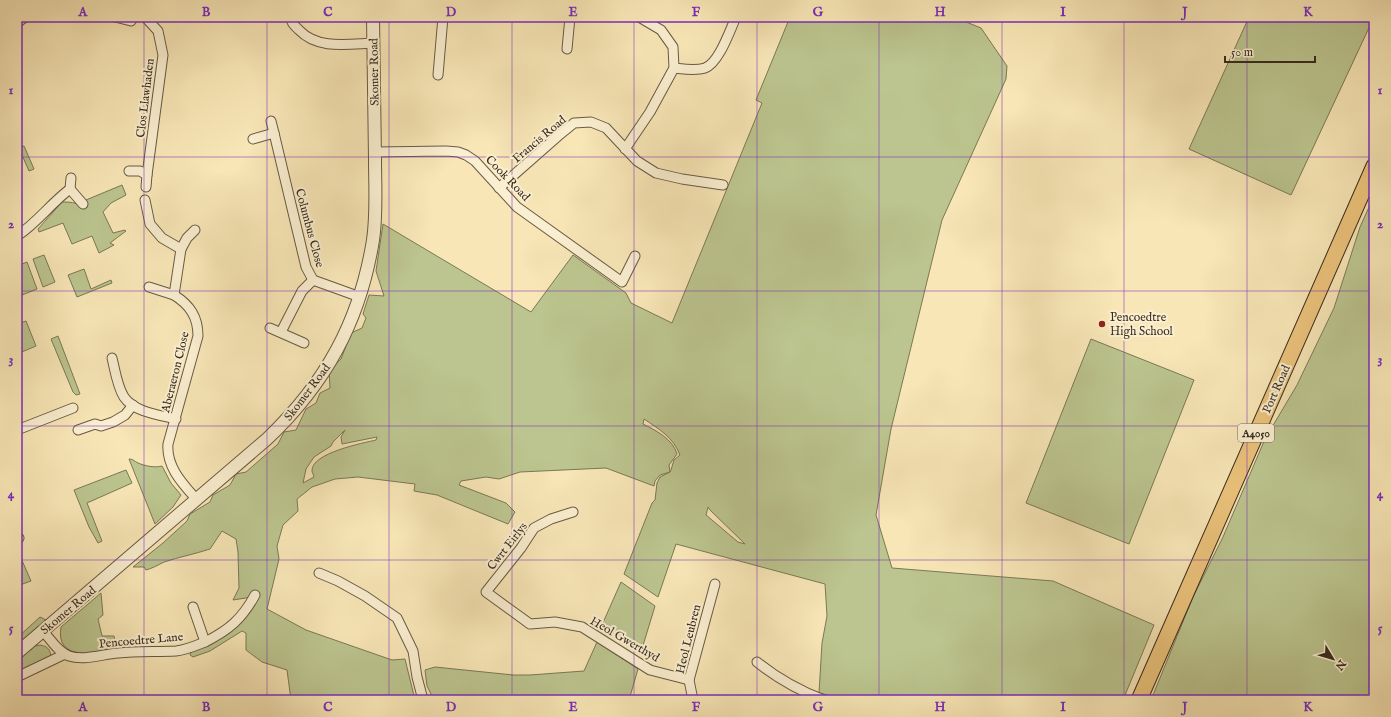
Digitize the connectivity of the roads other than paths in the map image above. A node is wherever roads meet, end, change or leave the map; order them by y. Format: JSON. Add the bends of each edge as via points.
{"nodes":[{"id":1,"x":26,"y":17,"type":"edge"},
{"id":2,"x":115,"y":17,"type":"edge"},
{"id":3,"x":134,"y":17,"type":"edge"},
{"id":4,"x":146,"y":17,"type":"edge"},
{"id":5,"x":291,"y":17,"type":"edge"},
{"id":6,"x":373,"y":17,"type":"edge"},
{"id":7,"x":443,"y":17,"type":"edge"},
{"id":8,"x":570,"y":17,"type":"edge"},
{"id":9,"x":639,"y":17,"type":"edge"},
{"id":10,"x":736,"y":17,"type":"edge"},
{"id":11,"x":17,"y":23,"type":"edge"},
{"id":12,"x":374,"y":43,"type":"junction"},
{"id":13,"x":567,"y":49,"type":"dead end"},
{"id":14,"x":674,"y":68,"type":"junction"},
{"id":15,"x":438,"y":75,"type":"dead end"},
{"id":16,"x":271,"y":121,"type":"dead end"},
{"id":17,"x":274,"y":133,"type":"junction"},
{"id":18,"x":253,"y":139,"type":"dead end"},
{"id":19,"x":625,"y":148,"type":"junction"},
{"id":20,"x":375,"y":152,"type":"junction"},
{"id":21,"x":1374,"y":166,"type":"edge"},
{"id":22,"x":129,"y":171,"type":"dead end"},
{"id":23,"x":146,"y":175,"type":"junction"},
{"id":24,"x":71,"y":178,"type":"dead end"},
{"id":25,"x":723,"y":185,"type":"dead end"},
{"id":26,"x":146,"y":187,"type":"dead end"},
{"id":27,"x":499,"y":188,"type":"junction"},
{"id":28,"x":70,"y":189,"type":"junction"},
{"id":29,"x":144,"y":200,"type":"dead end"},
{"id":30,"x":83,"y":204,"type":"dead end"},
{"id":31,"x":195,"y":230,"type":"dead end"},
{"id":32,"x":17,"y":236,"type":"edge"},
{"id":33,"x":181,"y":248,"type":"junction"},
{"id":34,"x":635,"y":256,"type":"dead end"},
{"id":35,"x":313,"y":280,"type":"junction"},
{"id":36,"x":149,"y":287,"type":"dead end"},
{"id":37,"x":174,"y":295,"type":"junction"},
{"id":38,"x":360,"y":297,"type":"junction"},
{"id":39,"x":270,"y":328,"type":"dead end"},
{"id":40,"x":281,"y":332,"type":"junction"},
{"id":41,"x":304,"y":342,"type":"dead end"},
{"id":42,"x":112,"y":358,"type":"dead end"},
{"id":43,"x":133,"y":405,"type":"junction"},
{"id":44,"x":73,"y":408,"type":"dead end"},
{"id":45,"x":176,"y":419,"type":"junction"},
{"id":46,"x":17,"y":430,"type":"edge"},
{"id":47,"x":78,"y":430,"type":"dead end"},
{"id":48,"x":197,"y":500,"type":"junction"},
{"id":49,"x":573,"y":512,"type":"dead end"},
{"id":50,"x":319,"y":573,"type":"dead end"},
{"id":51,"x":715,"y":584,"type":"dead end"},
{"id":52,"x":486,"y":592,"type":"joint"},
{"id":53,"x":255,"y":595,"type":"dead end"},
{"id":54,"x":193,"y":607,"type":"dead end"},
{"id":55,"x":44,"y":631,"type":"junction"},
{"id":56,"x":205,"y":642,"type":"junction"},
{"id":57,"x":17,"y":653,"type":"edge"},
{"id":58,"x":65,"y":654,"type":"junction"},
{"id":59,"x":757,"y":662,"type":"dead end"},
{"id":60,"x":17,"y":677,"type":"edge"},
{"id":61,"x":689,"y":680,"type":"junction"},
{"id":62,"x":423,"y":700,"type":"edge"},
{"id":63,"x":693,"y":700,"type":"edge"},
{"id":64,"x":824,"y":700,"type":"edge"},
{"id":65,"x":1139,"y":700,"type":"edge"}],
"edges":[{"from":1,"to":11,"type":"street"},
{"from":2,"to":3,"type":"street","via":[[130,21]]},
{"from":4,"to":23,"type":"street","name":"Clos Llawhaden","via":[[158,31],[163,55]]},
{"from":5,"to":12,"type":"street","via":[[291,22],[302,34],[315,42]]},
{"from":6,"to":12,"type":"street","name":"Skomer Road"},
{"from":7,"to":15,"type":"street"},
{"from":8,"to":13,"type":"street"},
{"from":9,"to":14,"type":"street","via":[[661,30],[673,47]]},
{"from":10,"to":14,"type":"street","via":[[717,58],[706,68]]},
{"from":12,"to":20,"type":"street","name":"Skomer Road"},
{"from":14,"to":19,"type":"street","via":[[650,112]]},
{"from":16,"to":17,"type":"street","name":"Columbus Close"},
{"from":17,"to":18,"type":"street"},
{"from":17,"to":35,"type":"street","name":"Columbus Close","via":[[306,267]]},
{"from":19,"to":25,"type":"street","name":"Francis Road","via":[[637,161],[656,172]]},
{"from":19,"to":27,"type":"street","name":"Francis Road","via":[[606,128],[591,122],[574,123]]},
{"from":20,"to":27,"type":"street","name":"Cook Road","via":[[458,152],[475,161]]},
{"from":20,"to":38,"type":"street","name":"Skomer Road","via":[[373,239]]},
{"from":21,"to":65,"type":"main road","name":"Port Road","number":"A4050"},
{"from":22,"to":23,"type":"street"},
{"from":23,"to":26,"type":"street","name":"Clos Llawhaden"},
{"from":24,"to":28,"type":"street"},
{"from":27,"to":34,"type":"street","name":"Cook Road","via":[[517,207],[622,282]]},
{"from":28,"to":30,"type":"street"},
{"from":28,"to":32,"type":"street"},
{"from":29,"to":33,"type":"street","via":[[150,224],[162,238]]},
{"from":31,"to":33,"type":"street"},
{"from":33,"to":37,"type":"street"},
{"from":35,"to":38,"type":"street","name":"Columbus Close"},
{"from":35,"to":40,"type":"street","via":[[302,291]]},
{"from":36,"to":37,"type":"street"},
{"from":37,"to":45,"type":"street","name":"Aberaeron Close","via":[[189,307],[198,328],[196,346]]},
{"from":38,"to":48,"type":"street","name":"Skomer Road","via":[[338,348],[321,378],[303,402],[267,439]]},
{"from":39,"to":40,"type":"street"},
{"from":40,"to":41,"type":"street"},
{"from":42,"to":43,"type":"street","via":[[122,391]]},
{"from":43,"to":45,"type":"street"},
{"from":43,"to":47,"type":"street","via":[[124,415],[112,422]]},
{"from":44,"to":46,"type":"street"},
{"from":45,"to":48,"type":"street","name":"Aberaeron Close","via":[[168,444],[168,457],[176,474]]},
{"from":48,"to":55,"type":"street","name":"Skomer Road"},
{"from":49,"to":52,"type":"street","name":"Cwrt Eirlys","via":[[534,528]]},
{"from":50,"to":62,"type":"street","via":[[365,596],[397,618],[413,652]]},
{"from":51,"to":61,"type":"street","name":"Heol Leubren"},
{"from":52,"to":61,"type":"street","name":"Heol Gwerthyd","via":[[530,624],[554,622],[582,627],[650,670]]},
{"from":53,"to":56,"type":"street","name":"Pencoedtre Lane","via":[[233,625]]},
{"from":54,"to":56,"type":"street"},
{"from":55,"to":57,"type":"street","name":"Skomer Road"},
{"from":55,"to":58,"type":"street","via":[[54,645]]},
{"from":56,"to":58,"type":"street","name":"Pencoedtre Lane","via":[[176,651],[124,652],[81,658]]},
{"from":58,"to":60,"type":"street"},
{"from":59,"to":64,"type":"street","via":[[788,683]]},
{"from":61,"to":63,"type":"street","name":"Heol Leubren"}]}
